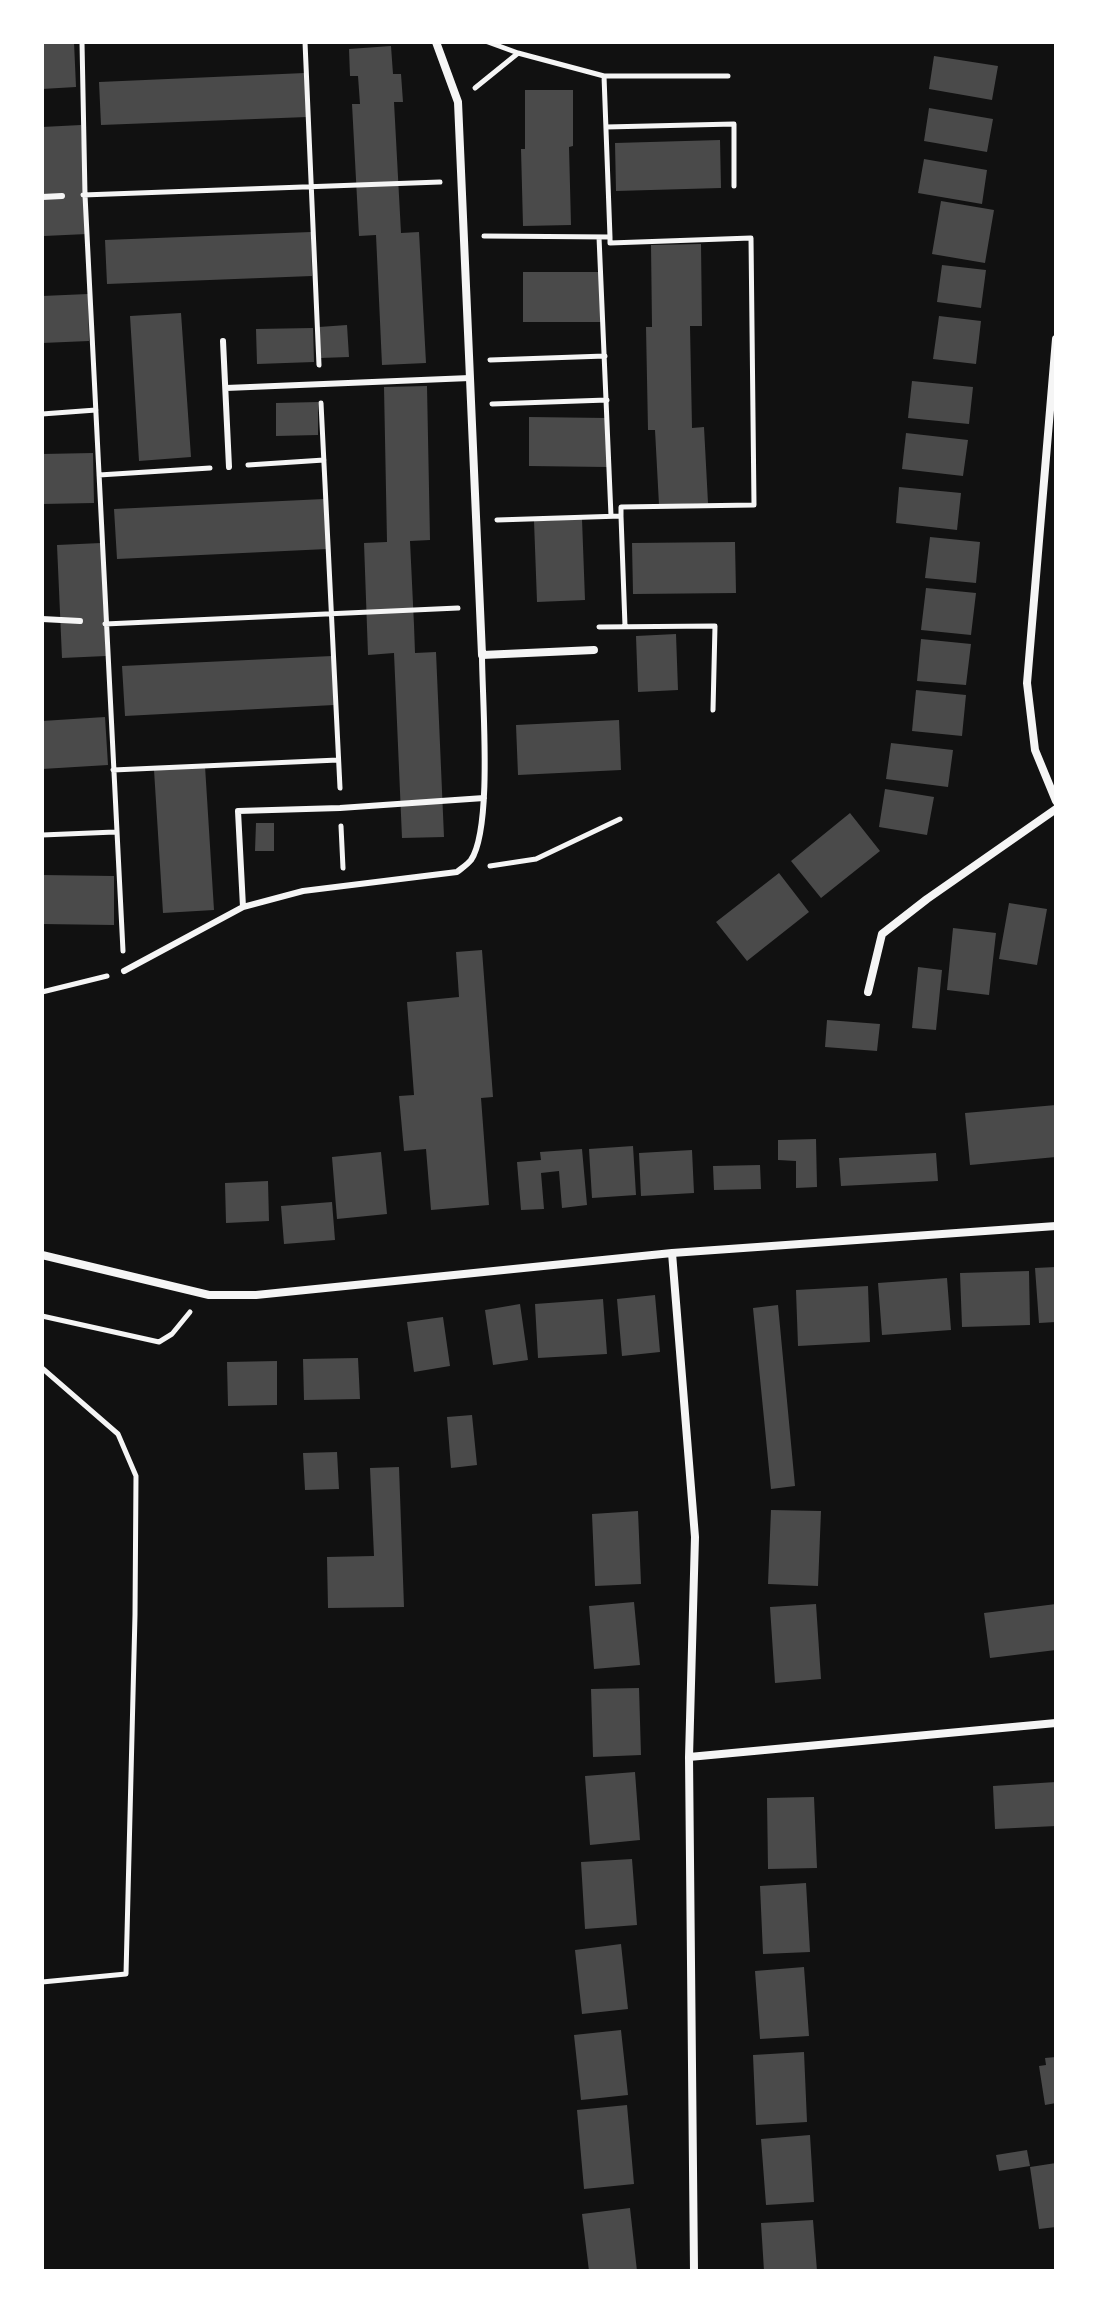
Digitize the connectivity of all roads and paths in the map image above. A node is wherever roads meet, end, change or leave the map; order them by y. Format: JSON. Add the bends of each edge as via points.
{"nodes":[{"id":1,"x":82,"y":42,"type":"edge"},
{"id":2,"x":305,"y":42,"type":"edge"},
{"id":3,"x":436,"y":42,"type":"edge"},
{"id":4,"x":488,"y":42,"type":"edge"},
{"id":5,"x":518,"y":53,"type":"junction"},
{"id":6,"x":604,"y":76,"type":"junction"},
{"id":7,"x":728,"y":76,"type":"dead end"},
{"id":8,"x":458,"y":102,"type":"junction"},
{"id":9,"x":606,"y":127,"type":"junction"},
{"id":10,"x":461,"y":182,"type":"junction"},
{"id":11,"x":310,"y":186,"type":"junction"},
{"id":12,"x":734,"y":186,"type":"dead end"},
{"id":13,"x":85,"y":195,"type":"junction"},
{"id":14,"x":62,"y":196,"type":"dead end"},
{"id":15,"x":42,"y":197,"type":"edge"},
{"id":16,"x":464,"y":236,"type":"junction"},
{"id":17,"x":599,"y":237,"type":"junction"},
{"id":18,"x":610,"y":237,"type":"junction"},
{"id":19,"x":1056,"y":339,"type":"edge"},
{"id":20,"x":223,"y":341,"type":"dead end"},
{"id":21,"x":605,"y":356,"type":"junction"},
{"id":22,"x":469,"y":361,"type":"junction"},
{"id":23,"x":470,"y":378,"type":"junction"},
{"id":24,"x":320,"y":384,"type":"junction"},
{"id":25,"x":226,"y":388,"type":"junction"},
{"id":26,"x":607,"y":400,"type":"junction"},
{"id":27,"x":471,"y":404,"type":"junction"},
{"id":28,"x":96,"y":410,"type":"junction"},
{"id":29,"x":42,"y":414,"type":"edge"},
{"id":30,"x":229,"y":467,"type":"dead end"},
{"id":31,"x":611,"y":516,"type":"junction"},
{"id":32,"x":621,"y":516,"type":"junction"},
{"id":33,"x":476,"y":520,"type":"junction"},
{"id":34,"x":479,"y":607,"type":"junction"},
{"id":35,"x":332,"y":614,"type":"junction"},
{"id":36,"x":42,"y":619,"type":"edge"},
{"id":37,"x":80,"y":621,"type":"dead end"},
{"id":38,"x":106,"y":624,"type":"junction"},
{"id":39,"x":625,"y":626,"type":"junction"},
{"id":40,"x":594,"y":650,"type":"joint"},
{"id":41,"x":482,"y":655,"type":"junction"},
{"id":42,"x":713,"y":710,"type":"dead end"},
{"id":43,"x":338,"y":760,"type":"junction"},
{"id":44,"x":113,"y":770,"type":"junction"},
{"id":45,"x":484,"y":798,"type":"junction"},
{"id":46,"x":1056,"y":801,"type":"edge"},
{"id":47,"x":340,"y":808,"type":"junction"},
{"id":48,"x":1056,"y":809,"type":"edge"},
{"id":49,"x":620,"y":819,"type":"dead end"},
{"id":50,"x":115,"y":832,"type":"junction"},
{"id":51,"x":42,"y":835,"type":"edge"},
{"id":52,"x":457,"y":872,"type":"junction"},
{"id":53,"x":344,"y":884,"type":"junction"},
{"id":54,"x":243,"y":907,"type":"junction"},
{"id":55,"x":124,"y":971,"type":"junction"},
{"id":56,"x":42,"y":992,"type":"edge"},
{"id":57,"x":868,"y":992,"type":"dead end"},
{"id":58,"x":1056,"y":1226,"type":"edge"},
{"id":59,"x":672,"y":1253,"type":"junction"},
{"id":60,"x":42,"y":1255,"type":"edge"},
{"id":61,"x":200,"y":1294,"type":"junction"},
{"id":62,"x":42,"y":1316,"type":"edge"},
{"id":63,"x":42,"y":1368,"type":"edge"},
{"id":64,"x":1056,"y":1723,"type":"edge"},
{"id":65,"x":689,"y":1757,"type":"junction"},
{"id":66,"x":42,"y":1982,"type":"edge"},
{"id":67,"x":694,"y":2271,"type":"edge"}],
"edges":[{"from":1,"to":13,"type":"path"},
{"from":2,"to":11,"type":"path"},
{"from":3,"to":8,"type":"street"},
{"from":4,"to":5,"type":"path"},
{"from":5,"to":6,"type":"path"},
{"from":5,"to":8,"type":"path"},
{"from":6,"to":7,"type":"path"},
{"from":6,"to":9,"type":"path"},
{"from":8,"to":10,"type":"street"},
{"from":9,"to":12,"type":"path","via":[[734,124]]},
{"from":9,"to":18,"type":"path"},
{"from":10,"to":11,"type":"path"},
{"from":10,"to":16,"type":"street"},
{"from":11,"to":13,"type":"path"},
{"from":11,"to":24,"type":"path"},
{"from":13,"to":28,"type":"path"},
{"from":14,"to":15,"type":"lane"},
{"from":16,"to":17,"type":"path"},
{"from":16,"to":22,"type":"street"},
{"from":17,"to":18,"type":"path"},
{"from":17,"to":21,"type":"path"},
{"from":18,"to":32,"type":"path","via":[[610,243],[751,238],[754,505],[621,507]]},
{"from":19,"to":46,"type":"street","via":[[1027,683],[1035,750]]},
{"from":20,"to":25,"type":"lane"},
{"from":21,"to":22,"type":"path"},
{"from":21,"to":26,"type":"path"},
{"from":22,"to":23,"type":"street"},
{"from":23,"to":24,"type":"lane"},
{"from":23,"to":27,"type":"street"},
{"from":24,"to":25,"type":"lane"},
{"from":24,"to":35,"type":"path"},
{"from":25,"to":30,"type":"lane"},
{"from":26,"to":27,"type":"path"},
{"from":26,"to":31,"type":"path"},
{"from":27,"to":33,"type":"street"},
{"from":28,"to":29,"type":"path"},
{"from":28,"to":38,"type":"path"},
{"from":31,"to":32,"type":"path"},
{"from":31,"to":33,"type":"path"},
{"from":32,"to":39,"type":"path"},
{"from":33,"to":34,"type":"street"},
{"from":34,"to":35,"type":"path"},
{"from":34,"to":41,"type":"street"},
{"from":35,"to":38,"type":"path"},
{"from":35,"to":43,"type":"path"},
{"from":36,"to":37,"type":"lane"},
{"from":38,"to":44,"type":"path"},
{"from":39,"to":40,"type":"path","via":[[598,627],[599,650]]},
{"from":39,"to":42,"type":"path","via":[[715,626]]},
{"from":40,"to":41,"type":"street"},
{"from":41,"to":45,"type":"lane"},
{"from":43,"to":44,"type":"path"},
{"from":43,"to":47,"type":"path"},
{"from":44,"to":50,"type":"path"},
{"from":45,"to":47,"type":"lane"},
{"from":45,"to":52,"type":"lane","via":[[478,843],[471,861]]},
{"from":47,"to":53,"type":"path"},
{"from":47,"to":54,"type":"lane","via":[[238,811]]},
{"from":48,"to":57,"type":"street","via":[[882,934]]},
{"from":49,"to":52,"type":"path","via":[[536,859]]},
{"from":50,"to":51,"type":"path"},
{"from":50,"to":55,"type":"path"},
{"from":52,"to":53,"type":"lane"},
{"from":53,"to":54,"type":"lane"},
{"from":54,"to":55,"type":"lane"},
{"from":55,"to":56,"type":"path"},
{"from":58,"to":59,"type":"street"},
{"from":59,"to":61,"type":"street","via":[[256,1295]]},
{"from":59,"to":65,"type":"street","via":[[695,1537]]},
{"from":60,"to":61,"type":"street"},
{"from":61,"to":62,"type":"path","via":[[184,1322],[159,1342]]},
{"from":63,"to":66,"type":"path","via":[[118,1434],[136,1476],[136,1553],[126,1974]]},
{"from":64,"to":65,"type":"street"},
{"from":65,"to":67,"type":"street"}]}
